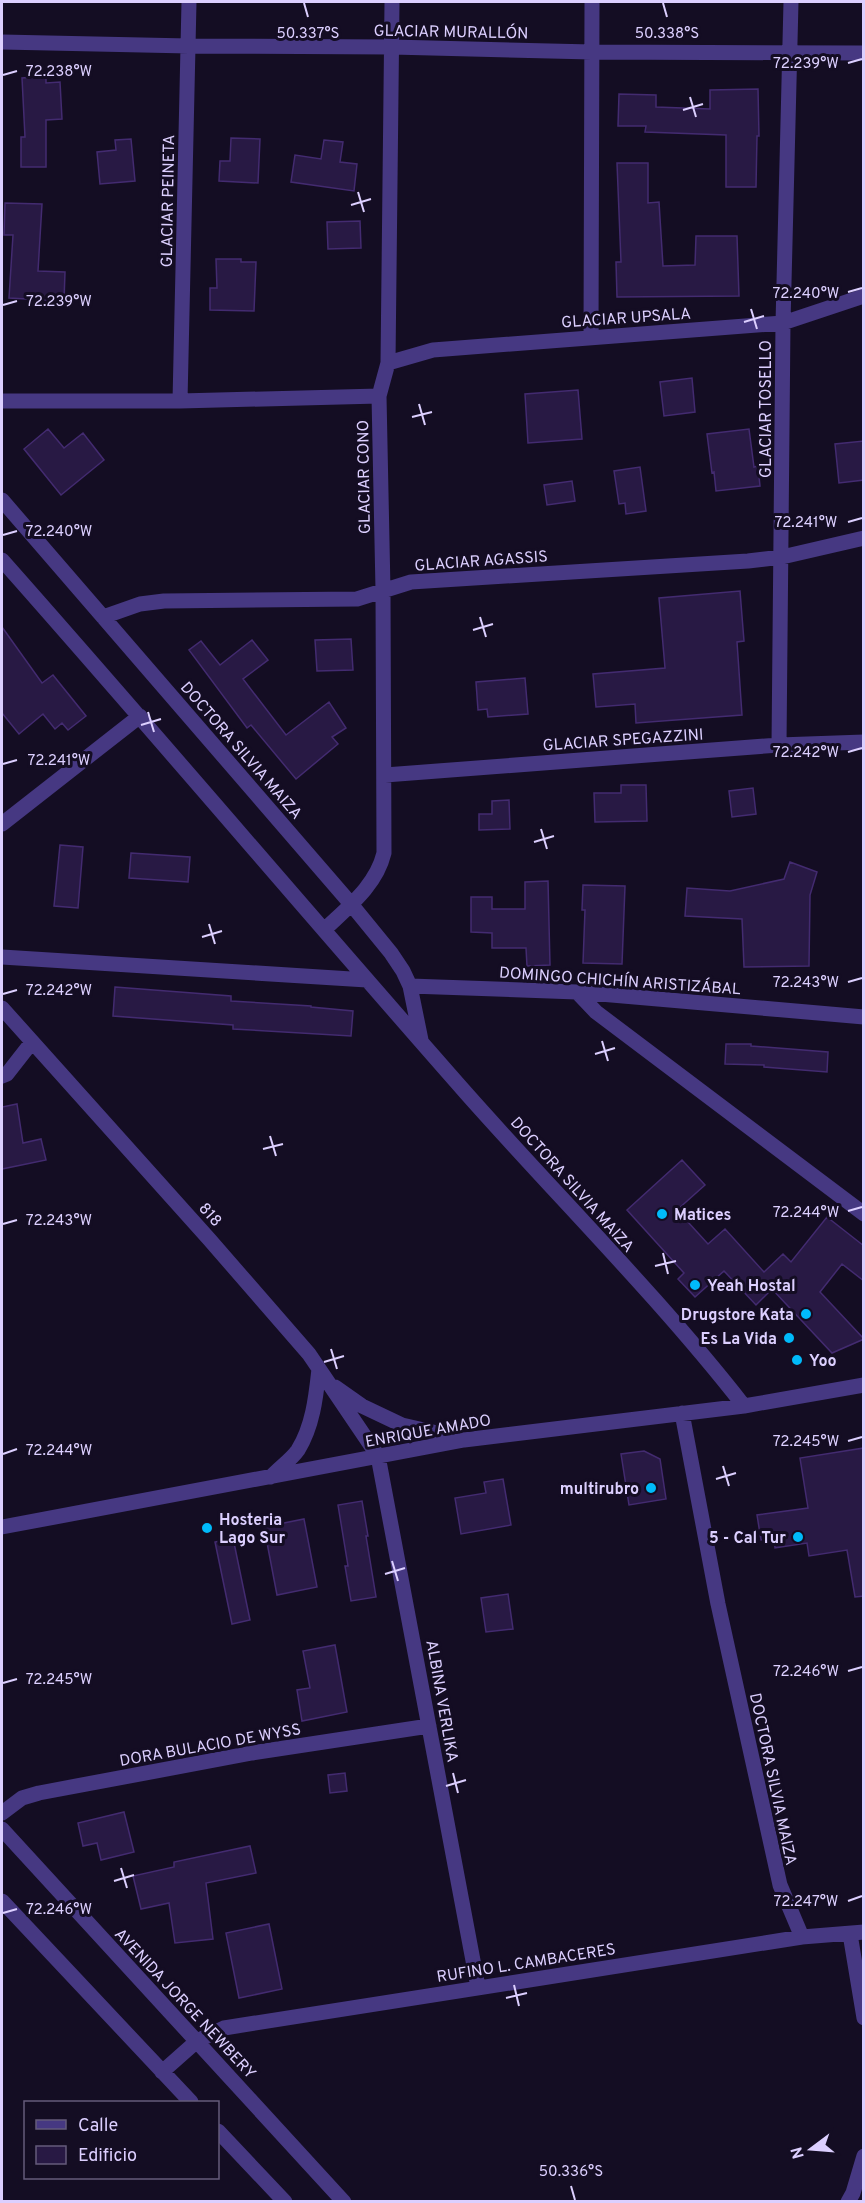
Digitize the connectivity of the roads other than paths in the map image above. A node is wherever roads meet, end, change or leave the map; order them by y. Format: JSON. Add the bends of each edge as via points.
{"nodes":[{"id":1,"x":189,"y":2,"type":"edge"},
{"id":2,"x":392,"y":2,"type":"edge"},
{"id":3,"x":592,"y":2,"type":"edge"},
{"id":4,"x":791,"y":2,"type":"edge"},
{"id":5,"x":2,"y":42,"type":"edge"},
{"id":6,"x":189,"y":46,"type":"junction"},
{"id":7,"x":392,"y":47,"type":"junction"},
{"id":8,"x":592,"y":52,"type":"junction"},
{"id":9,"x":790,"y":53,"type":"junction"},
{"id":10,"x":864,"y":53,"type":"edge"},
{"id":11,"x":864,"y":296,"type":"edge"},
{"id":12,"x":783,"y":323,"type":"junction"},
{"id":13,"x":591,"y":338,"type":"junction"},
{"id":14,"x":388,"y":363,"type":"junction"},
{"id":15,"x":379,"y":396,"type":"junction"},
{"id":16,"x":2,"y":401,"type":"edge"},
{"id":17,"x":180,"y":401,"type":"junction"},
{"id":18,"x":2,"y":500,"type":"edge"},
{"id":19,"x":864,"y":538,"type":"edge"},
{"id":20,"x":782,"y":556,"type":"junction"},
{"id":21,"x":2,"y":560,"type":"edge"},
{"id":22,"x":383,"y":590,"type":"junction"},
{"id":23,"x":103,"y":617,"type":"junction"},
{"id":24,"x":140,"y":716,"type":"junction"},
{"id":25,"x":864,"y":742,"type":"edge"},
{"id":26,"x":779,"y":745,"type":"junction"},
{"id":27,"x":385,"y":775,"type":"junction"},
{"id":28,"x":2,"y":824,"type":"edge"},
{"id":29,"x":351,"y":904,"type":"junction"},
{"id":30,"x":324,"y":930,"type":"junction"},
{"id":31,"x":2,"y":957,"type":"edge"},
{"id":32,"x":367,"y":980,"type":"junction"},
{"id":33,"x":410,"y":986,"type":"junction"},
{"id":34,"x":577,"y":992,"type":"junction"},
{"id":35,"x":2,"y":1008,"type":"edge"},
{"id":36,"x":864,"y":1017,"type":"edge"},
{"id":37,"x":32,"y":1042,"type":"junction"},
{"id":38,"x":422,"y":1043,"type":"junction"},
{"id":39,"x":2,"y":1076,"type":"edge"},
{"id":40,"x":864,"y":1214,"type":"edge"},
{"id":41,"x":323,"y":1375,"type":"junction"},
{"id":42,"x":864,"y":1385,"type":"edge"},
{"id":43,"x":744,"y":1406,"type":"junction"},
{"id":44,"x":682,"y":1413,"type":"junction"},
{"id":45,"x":464,"y":1440,"type":"junction"},
{"id":46,"x":378,"y":1456,"type":"junction"},
{"id":47,"x":271,"y":1477,"type":"junction"},
{"id":48,"x":2,"y":1527,"type":"edge"},
{"id":49,"x":429,"y":1726,"type":"junction"},
{"id":50,"x":2,"y":1813,"type":"edge"},
{"id":51,"x":2,"y":1829,"type":"edge"},
{"id":52,"x":2,"y":1901,"type":"edge"},
{"id":53,"x":857,"y":1933,"type":"edge"},
{"id":54,"x":802,"y":1937,"type":"junction"},
{"id":55,"x":478,"y":1987,"type":"junction"},
{"id":56,"x":864,"y":2018,"type":"edge"},
{"id":57,"x":197,"y":2041,"type":"junction"},
{"id":58,"x":162,"y":2072,"type":"junction"},
{"id":59,"x":189,"y":2101,"type":"edge"},
{"id":60,"x":219,"y":2131,"type":"edge"},
{"id":61,"x":864,"y":2156,"type":"edge"},
{"id":62,"x":285,"y":2202,"type":"edge"},
{"id":63,"x":344,"y":2202,"type":"edge"},
{"id":64,"x":848,"y":2202,"type":"edge"}],
"edges":[{"from":1,"to":6,"type":"street","name":"GLACIAR PEINETA"},
{"from":2,"to":7,"type":"street","name":"GLACIAR CONO"},
{"from":3,"to":8,"type":"street"},
{"from":4,"to":9,"type":"street","name":"GLACIAR TOSELLO"},
{"from":5,"to":6,"type":"street","name":"GLACIAR MURALLÓN"},
{"from":6,"to":7,"type":"street","name":"GLACIAR MURALLÓN"},
{"from":6,"to":17,"type":"street","name":"GLACIAR PEINETA"},
{"from":7,"to":8,"type":"street","name":"GLACIAR MURALLÓN"},
{"from":7,"to":14,"type":"street","name":"GLACIAR CONO"},
{"from":8,"to":9,"type":"street","name":"GLACIAR MURALLÓN"},
{"from":8,"to":13,"type":"street"},
{"from":9,"to":10,"type":"street","name":"GLACIAR MURALLÓN"},
{"from":9,"to":12,"type":"street","name":"GLACIAR TOSELLO"},
{"from":11,"to":12,"type":"street","name":"GLACIAR UPSALA"},
{"from":12,"to":13,"type":"street","name":"GLACIAR UPSALA"},
{"from":12,"to":20,"type":"street","name":"GLACIAR TOSELLO"},
{"from":13,"to":14,"type":"street","name":"GLACIAR UPSALA","via":[[433,350]]},
{"from":14,"to":15,"type":"street","name":"GLACIAR CONO"},
{"from":15,"to":17,"type":"street"},
{"from":15,"to":22,"type":"street","name":"GLACIAR CONO"},
{"from":16,"to":17,"type":"street"},
{"from":18,"to":23,"type":"street","name":"DOCTORA SILVIA MAIZA"},
{"from":19,"to":20,"type":"street","name":"GLACIAR AGASSIS"},
{"from":20,"to":22,"type":"street","name":"GLACIAR AGASSIS","via":[[411,582]]},
{"from":20,"to":26,"type":"street","name":"GLACIAR TOSELLO"},
{"from":21,"to":24,"type":"street","name":"DOCTORA SILVIA MAIZA"},
{"from":22,"to":23,"type":"street","name":"GLACIAR AGASSIS","via":[[357,599],[164,601],[140,604]]},
{"from":22,"to":27,"type":"street","name":"GLACIAR CONO"},
{"from":23,"to":29,"type":"street","name":"DOCTORA SILVIA MAIZA"},
{"from":24,"to":28,"type":"street"},
{"from":24,"to":30,"type":"street","name":"DOCTORA SILVIA MAIZA"},
{"from":25,"to":26,"type":"street","name":"GLACIAR SPEGAZZINI"},
{"from":26,"to":27,"type":"street","name":"GLACIAR SPEGAZZINI"},
{"from":27,"to":29,"type":"street","name":"GLACIAR CONO","via":[[381,866]]},
{"from":29,"to":30,"type":"street","name":"GLACIAR CONO"},
{"from":29,"to":33,"type":"street","name":"DOCTORA SILVIA MAIZA","via":[[391,953]]},
{"from":30,"to":32,"type":"street","name":"DOCTORA SILVIA MAIZA"},
{"from":31,"to":32,"type":"street"},
{"from":32,"to":38,"type":"street","name":"DOCTORA SILVIA MAIZA"},
{"from":33,"to":34,"type":"street","name":"DOMINGO CHICHÍN ARISTIZÁBAL"},
{"from":33,"to":38,"type":"street","name":"DOCTORA SILVIA MAIZA"},
{"from":34,"to":36,"type":"street","name":"DOMINGO CHICHÍN ARISTIZÁBAL"},
{"from":34,"to":40,"type":"street","via":[[596,1012]]},
{"from":35,"to":37,"type":"street","name":"818"},
{"from":37,"to":39,"type":"street"},
{"from":37,"to":41,"type":"street","name":"818","via":[[209,1239]]},
{"from":38,"to":43,"type":"street","name":"DOCTORA SILVIA MAIZA","via":[[706,1358]]},
{"from":41,"to":45,"type":"street","via":[[362,1406],[402,1425]]},
{"from":41,"to":46,"type":"street","name":"818"},
{"from":41,"to":47,"type":"street","via":[[297,1451]]},
{"from":42,"to":43,"type":"street","name":"ENRIQUE AMADO"},
{"from":43,"to":44,"type":"street","name":"ENRIQUE AMADO"},
{"from":44,"to":45,"type":"street","name":"ENRIQUE AMADO"},
{"from":44,"to":54,"type":"street","name":"DOCTORA SILVIA MAIZA","via":[[718,1604],[780,1885]]},
{"from":45,"to":46,"type":"street","name":"ENRIQUE AMADO"},
{"from":46,"to":47,"type":"street","name":"ENRIQUE AMADO"},
{"from":46,"to":49,"type":"street","name":"ALBINA VERLIKA"},
{"from":47,"to":48,"type":"street","name":"ENRIQUE AMADO"},
{"from":49,"to":50,"type":"street","name":"DORA BULACIO DE WYSS","via":[[252,1753],[39,1793],[22,1798]]},
{"from":49,"to":55,"type":"street","name":"ALBINA VERLIKA"},
{"from":51,"to":57,"type":"street","name":"AVENIDA JORGE NEWBERY"},
{"from":52,"to":58,"type":"street"},
{"from":53,"to":54,"type":"street","name":"RUFINO L. CAMBACERES"},
{"from":53,"to":56,"type":"street"},
{"from":54,"to":55,"type":"street","name":"RUFINO L. CAMBACERES"},
{"from":55,"to":57,"type":"street","name":"RUFINO L. CAMBACERES","via":[[224,2028]]},
{"from":57,"to":58,"type":"street","name":"RUFINO L. CAMBACERES"},
{"from":57,"to":63,"type":"street","name":"AVENIDA JORGE NEWBERY"},
{"from":58,"to":59,"type":"street"},
{"from":60,"to":62,"type":"street"},
{"from":61,"to":64,"type":"street"}]}
